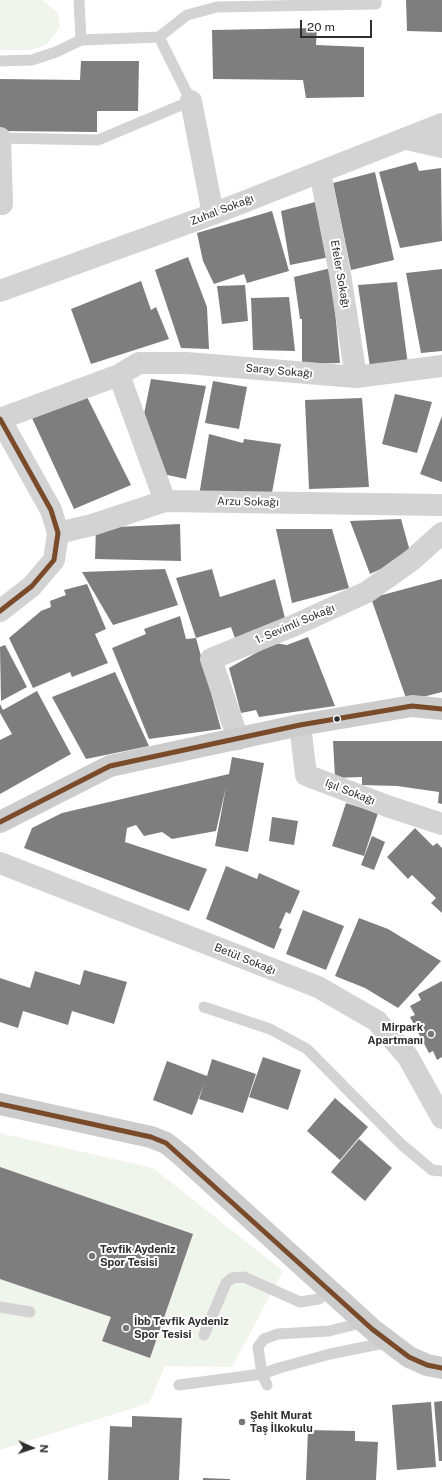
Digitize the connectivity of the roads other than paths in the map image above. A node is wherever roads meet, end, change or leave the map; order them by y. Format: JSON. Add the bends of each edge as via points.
{"nodes":[{"id":1,"x":79,"y":0,"type":"edge"},
{"id":2,"x":376,"y":0,"type":"edge"},
{"id":3,"x":159,"y":37,"type":"junction"},
{"id":4,"x":81,"y":40,"type":"junction"},
{"id":5,"x":0,"y":61,"type":"edge"},
{"id":6,"x":191,"y":101,"type":"junction"},
{"id":7,"x":442,"y":124,"type":"edge"},
{"id":8,"x":0,"y":138,"type":"edge"},
{"id":9,"x":407,"y":139,"type":"junction"},
{"id":10,"x":442,"y":147,"type":"edge"},
{"id":11,"x":320,"y":172,"type":"junction"},
{"id":12,"x":0,"y":204,"type":"edge"},
{"id":13,"x":213,"y":214,"type":"junction"},
{"id":14,"x":0,"y":291,"type":"edge"},
{"id":15,"x":442,"y":366,"type":"edge"},
{"id":16,"x":120,"y":375,"type":"junction"},
{"id":17,"x":356,"y":377,"type":"junction"},
{"id":18,"x":0,"y":419,"type":"edge"},
{"id":19,"x":165,"y":501,"type":"junction"},
{"id":20,"x":442,"y":505,"type":"edge"},
{"id":21,"x":58,"y":533,"type":"junction"},
{"id":22,"x":442,"y":533,"type":"edge"},
{"id":23,"x":0,"y":611,"type":"edge"},
{"id":24,"x":442,"y":709,"type":"edge"},
{"id":25,"x":300,"y":725,"type":"junction"},
{"id":26,"x":238,"y":738,"type":"junction"},
{"id":27,"x":0,"y":822,"type":"edge"},
{"id":28,"x":442,"y":824,"type":"edge"},
{"id":29,"x":0,"y":863,"type":"edge"},
{"id":30,"x":204,"y":1007,"type":"dead end"},
{"id":31,"x":0,"y":1104,"type":"edge"},
{"id":32,"x":442,"y":1118,"type":"edge"},
{"id":33,"x":442,"y":1172,"type":"edge"},
{"id":34,"x":329,"y":1291,"type":"junction"},
{"id":35,"x":0,"y":1307,"type":"edge"},
{"id":36,"x":30,"y":1312,"type":"dead end"},
{"id":37,"x":365,"y":1322,"type":"junction"},
{"id":38,"x":204,"y":1335,"type":"dead end"},
{"id":39,"x":389,"y":1342,"type":"junction"},
{"id":40,"x":442,"y":1368,"type":"edge"},
{"id":41,"x":262,"y":1374,"type":"junction"},
{"id":42,"x":179,"y":1385,"type":"dead end"},
{"id":43,"x":267,"y":1385,"type":"dead end"}],
"edges":[{"from":1,"to":4,"type":"lane"},
{"from":2,"to":3,"type":"lane","via":[[376,4],[217,7],[187,15]]},
{"from":3,"to":4,"type":"lane"},
{"from":3,"to":6,"type":"lane"},
{"from":4,"to":5,"type":"lane","via":[[32,60]]},
{"from":6,"to":8,"type":"lane","via":[[98,140]]},
{"from":6,"to":13,"type":"street"},
{"from":7,"to":9,"type":"street","name":"Zuhal Sokağı"},
{"from":8,"to":12,"type":"street"},
{"from":9,"to":10,"type":"street"},
{"from":9,"to":11,"type":"street","name":"Zuhal Sokağı"},
{"from":11,"to":13,"type":"street","name":"Zuhal Sokağı"},
{"from":11,"to":17,"type":"street","name":"Efeler Sokağı","via":[[340,274]]},
{"from":13,"to":14,"type":"street","name":"Zuhal Sokağı"},
{"from":15,"to":17,"type":"street","name":"Saray Sokağı"},
{"from":16,"to":17,"type":"street","name":"Saray Sokağı","via":[[139,363],[186,363]]},
{"from":16,"to":18,"type":"street","name":"Saray Sokağı"},
{"from":16,"to":19,"type":"street"},
{"from":18,"to":21,"type":"street","via":[[51,510]]},
{"from":19,"to":20,"type":"street","name":"Arzu Sokağı"},
{"from":19,"to":21,"type":"street","name":"Arzu Sokağı","via":[[92,525]]},
{"from":21,"to":23,"type":"street","via":[[54,560],[32,586]]},
{"from":22,"to":26,"type":"street","name":"1. Sevimli Sokağı","via":[[412,560],[367,592],[211,659]]},
{"from":24,"to":25,"type":"main road","via":[[412,706]]},
{"from":25,"to":26,"type":"main road"},
{"from":25,"to":28,"type":"street","name":"Işıl Sokağı","via":[[306,775]]},
{"from":26,"to":27,"type":"main road","via":[[110,766]]},
{"from":29,"to":32,"type":"street","name":"Betül Sokağı","via":[[318,987],[377,1022],[408,1057]]},
{"from":30,"to":33,"type":"lane","via":[[270,1028],[307,1049],[401,1144],[432,1170]]},
{"from":31,"to":34,"type":"main road","via":[[151,1137],[166,1143]]},
{"from":34,"to":37,"type":"main road"},
{"from":34,"to":38,"type":"lane","via":[[319,1299],[300,1302],[244,1277],[232,1278],[226,1283]]},
{"from":35,"to":36,"type":"lane"},
{"from":37,"to":39,"type":"main road"},
{"from":37,"to":41,"type":"lane","via":[[330,1331],[278,1334],[264,1339],[258,1347]]},
{"from":39,"to":40,"type":"main road","via":[[409,1357]]},
{"from":39,"to":41,"type":"lane","via":[[330,1354]]},
{"from":41,"to":42,"type":"lane"},
{"from":41,"to":43,"type":"lane"}]}
